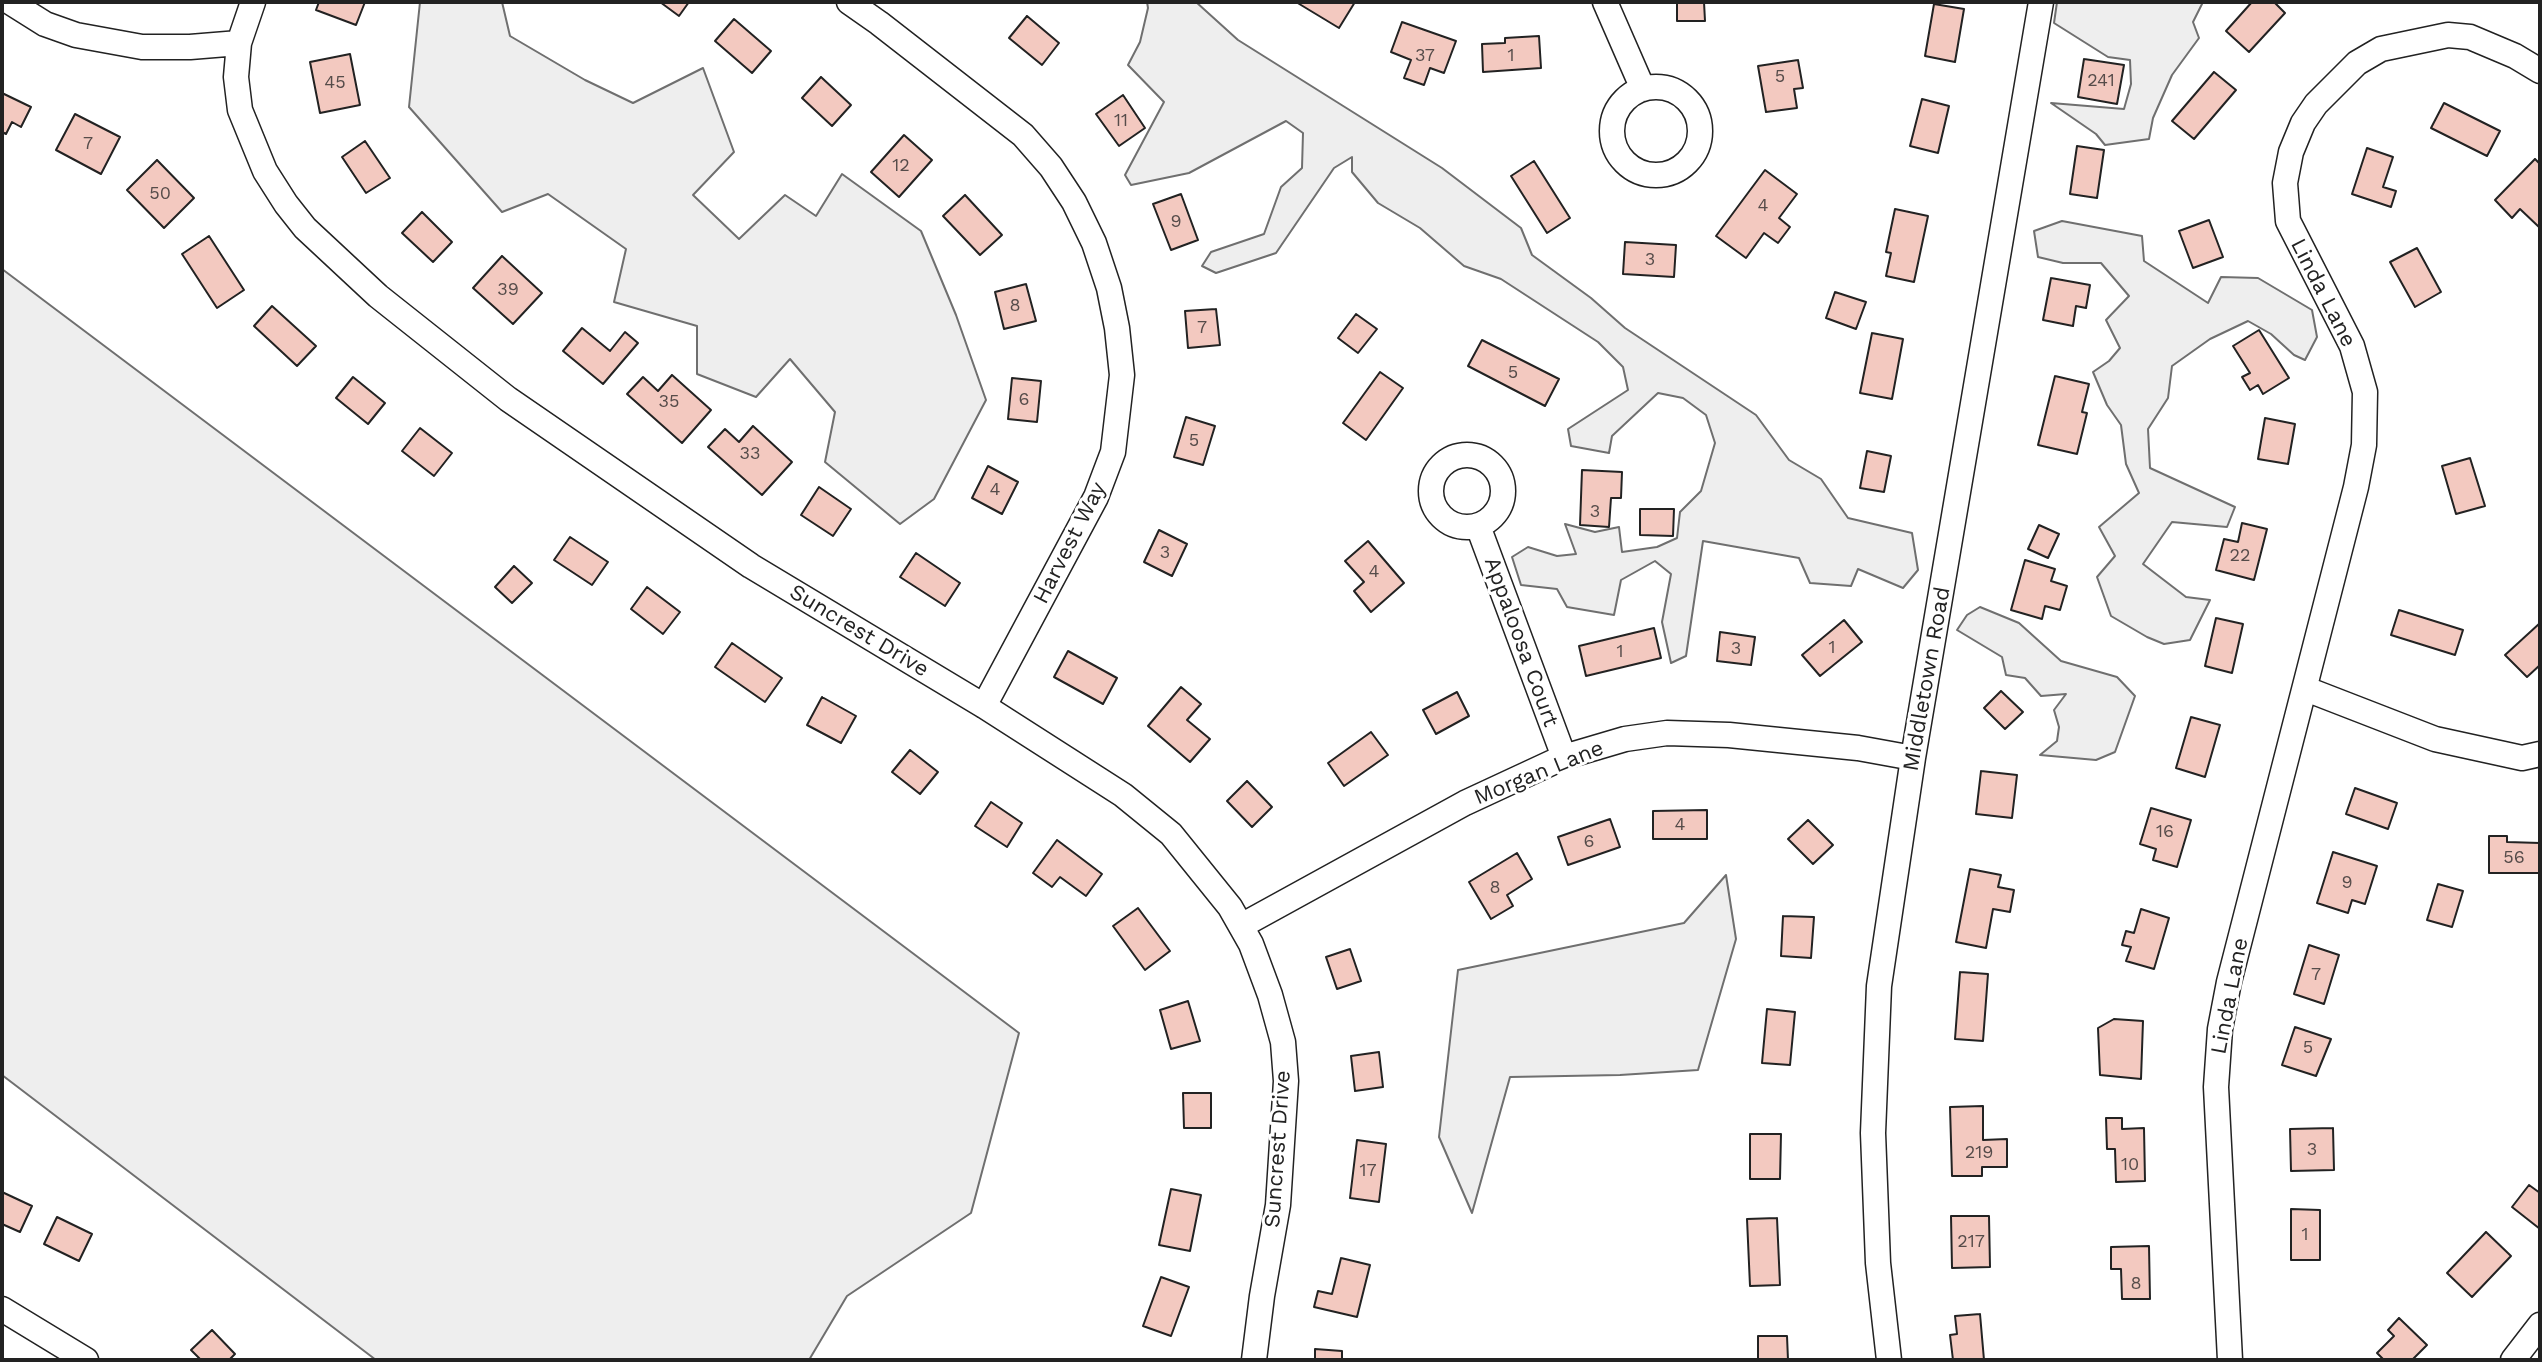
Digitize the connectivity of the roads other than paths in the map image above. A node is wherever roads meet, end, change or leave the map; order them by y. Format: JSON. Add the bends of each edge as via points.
{"nodes":[{"id":1,"x":10,"y":2,"type":"edge"},
{"id":2,"x":253,"y":2,"type":"edge"},
{"id":3,"x":849,"y":2,"type":"edge"},
{"id":4,"x":1605,"y":2,"type":"edge"},
{"id":5,"x":2041,"y":2,"type":"edge"},
{"id":6,"x":239,"y":43,"type":"junction"},
{"id":7,"x":2540,"y":71,"type":"edge"},
{"id":8,"x":1643,"y":89,"type":"dead end"},
{"id":9,"x":1478,"y":526,"type":"dead end"},
{"id":10,"x":2306,"y":689,"type":"junction"},
{"id":11,"x":984,"y":706,"type":"junction"},
{"id":12,"x":2540,"y":754,"type":"edge"},
{"id":13,"x":1564,"y":757,"type":"junction"},
{"id":14,"x":1913,"y":758,"type":"junction"},
{"id":15,"x":1241,"y":926,"type":"junction"},
{"id":16,"x":2,"y":1309,"type":"edge"},
{"id":17,"x":2540,"y":1325,"type":"edge"},
{"id":18,"x":86,"y":1360,"type":"edge"},
{"id":19,"x":1254,"y":1360,"type":"edge"},
{"id":20,"x":1889,"y":1360,"type":"edge"},
{"id":21,"x":2230,"y":1360,"type":"edge"},
{"id":22,"x":2513,"y":1360,"type":"edge"}],
"edges":[{"from":1,"to":6,"type":"street","via":[[45,24],[90,38],[142,47]]},
{"from":2,"to":6,"type":"street","name":"Suncrest Drive"},
{"from":3,"to":11,"type":"street","name":"Harvest Way","via":[[1023,135],[1051,167],[1094,243],[1117,328],[1122,375],[1113,452],[1096,497]]},
{"from":4,"to":8,"type":"street"},
{"from":5,"to":14,"type":"street","name":"Middletown Road"},
{"from":6,"to":11,"type":"street","name":"Suncrest Drive","via":[[240,110],[265,171],[305,228],[378,296],[508,399],[751,566]]},
{"from":7,"to":10,"type":"street","name":"Linda Lane","via":[[2470,37],[2448,35],[2381,49],[2357,63],[2316,104],[2291,152],[2285,183],[2288,221],[2352,346],[2365,392],[2364,445],[2356,487]]},
{"from":9,"to":13,"type":"street","name":"Appaloosa Court"},
{"from":10,"to":12,"type":"street","via":[[2435,739],[2522,758]]},
{"from":10,"to":21,"type":"street","name":"Linda Lane","via":[[2229,982],[2216,1059]]},
{"from":11,"to":15,"type":"street","name":"Suncrest Drive","via":[[1123,795],[1171,834]]},
{"from":13,"to":14,"type":"street","name":"Morgan Lane","via":[[1667,733],[1858,748]]},
{"from":13,"to":15,"type":"street","name":"Morgan Lane","via":[[1465,803]]},
{"from":14,"to":20,"type":"street","name":"Middletown Road","via":[[1879,986],[1873,1133],[1878,1263]]},
{"from":15,"to":19,"type":"street","name":"Suncrest Drive","via":[[1270,995],[1283,1042],[1286,1081],[1278,1205]]},
{"from":16,"to":18,"type":"street"},
{"from":17,"to":22,"type":"street"}]}
